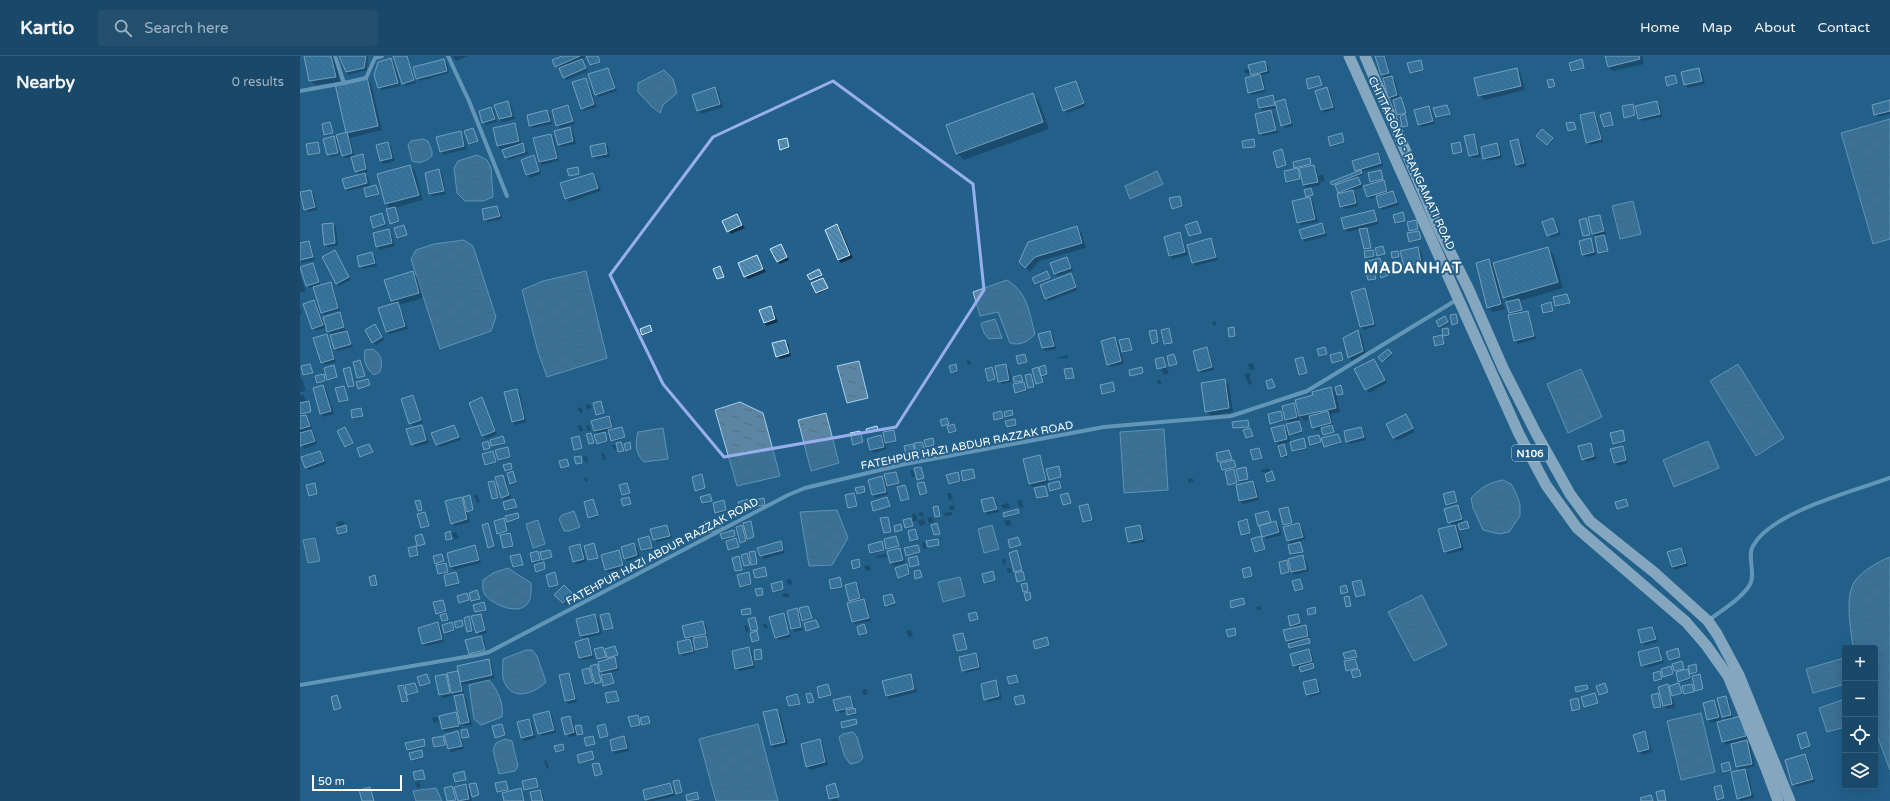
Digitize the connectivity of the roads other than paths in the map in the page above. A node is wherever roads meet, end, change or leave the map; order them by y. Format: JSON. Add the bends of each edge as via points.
{"nodes":[{"id":1,"x":336,"y":56,"type":"edge"},
{"id":2,"x":382,"y":56,"type":"edge"},
{"id":3,"x":448,"y":56,"type":"edge"},
{"id":4,"x":1349,"y":56,"type":"edge"},
{"id":5,"x":1365,"y":56,"type":"edge"},
{"id":6,"x":344,"y":83,"type":"junction"},
{"id":7,"x":300,"y":91,"type":"edge"},
{"id":8,"x":507,"y":196,"type":"dead end"},
{"id":9,"x":1460,"y":298,"type":"junction"},
{"id":10,"x":1890,"y":478,"type":"edge"},
{"id":11,"x":1708,"y":621,"type":"junction"},
{"id":12,"x":300,"y":685,"type":"edge"},
{"id":13,"x":1778,"y":801,"type":"edge"},
{"id":14,"x":1790,"y":801,"type":"edge"}],
"edges":[{"from":1,"to":6,"type":"street"},
{"from":2,"to":6,"type":"street","via":[[375,58],[366,78]]},
{"from":3,"to":8,"type":"street"},
{"from":4,"to":9,"type":"highway","name":"CHITTAGONG - RANGAMATI ROAD","number":"N106"},
{"from":5,"to":11,"type":"highway","name":"CHITTAGONG - RANGAMATI ROAD","number":"N106","via":[[1438,227],[1503,368],[1570,494],[1590,521],[1655,573]]},
{"from":6,"to":7,"type":"street"},
{"from":9,"to":12,"type":"street","name":"FATEHPUR HAZI ABDUR RAZZAK ROAD","via":[[1307,391],[1231,416],[1104,427],[905,464],[801,489],[489,652]]},
{"from":9,"to":13,"type":"highway","name":"CHITTAGONG - RANGAMATI ROAD","number":"N106","via":[[1519,434],[1546,484],[1576,528],[1686,622],[1706,645],[1728,676]]},
{"from":10,"to":11,"type":"street","via":[[1803,509],[1763,533],[1752,547],[1751,582],[1742,594]]},
{"from":11,"to":14,"type":"highway","name":"CHITTAGONG - RANGAMATI ROAD","number":"N106","via":[[1740,675]]}]}
